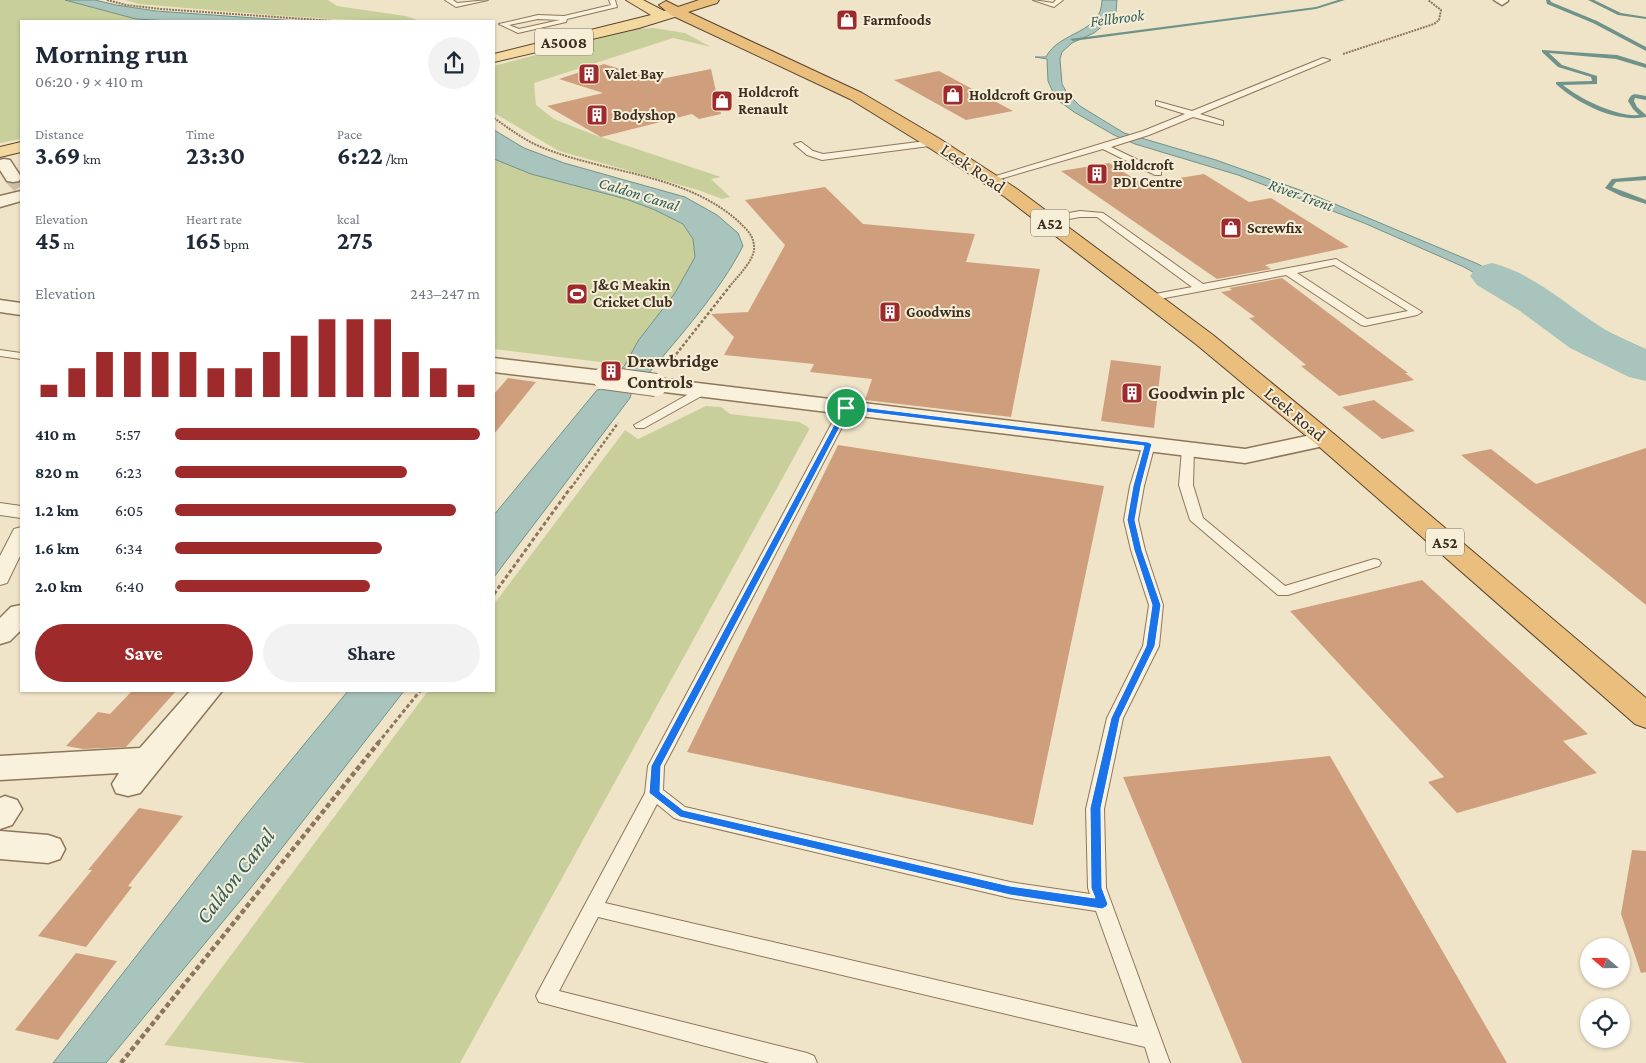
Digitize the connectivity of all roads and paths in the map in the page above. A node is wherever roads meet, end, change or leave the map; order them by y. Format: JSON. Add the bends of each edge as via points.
{"nodes":[{"id":1,"x":107,"y":0,"type":"edge"},
{"id":2,"x":448,"y":0,"type":"edge"},
{"id":3,"x":485,"y":0,"type":"edge"},
{"id":4,"x":612,"y":0,"type":"edge"},
{"id":5,"x":634,"y":0,"type":"edge"},
{"id":6,"x":1036,"y":0,"type":"edge"},
{"id":7,"x":1060,"y":0,"type":"edge"},
{"id":8,"x":1428,"y":0,"type":"edge"},
{"id":9,"x":671,"y":6,"type":"edge"},
{"id":10,"x":717,"y":10,"type":"edge"},
{"id":11,"x":564,"y":18,"type":"junction"},
{"id":12,"x":320,"y":20,"type":"edge"},
{"id":13,"x":495,"y":49,"type":"edge"},
{"id":14,"x":495,"y":58,"type":"edge"},
{"id":15,"x":1326,"y":60,"type":"joint"},
{"id":16,"x":847,"y":91,"type":"junction"},
{"id":17,"x":1159,"y":103,"type":"dead end"},
{"id":18,"x":1192,"y":114,"type":"junction"},
{"id":19,"x":495,"y":119,"type":"edge"},
{"id":20,"x":1220,"y":123,"type":"dead end"},
{"id":21,"x":934,"y":143,"type":"junction"},
{"id":22,"x":798,"y":144,"type":"dead end"},
{"id":23,"x":1109,"y":145,"type":"junction"},
{"id":24,"x":20,"y":150,"type":"edge"},
{"id":25,"x":12,"y":170,"type":"edge"},
{"id":26,"x":1158,"y":173,"type":"dead end"},
{"id":27,"x":990,"y":179,"type":"junction"},
{"id":28,"x":20,"y":196,"type":"edge"},
{"id":29,"x":0,"y":202,"type":"edge"},
{"id":30,"x":1046,"y":220,"type":"junction"},
{"id":31,"x":1288,"y":271,"type":"junction"},
{"id":32,"x":1201,"y":288,"type":"junction"},
{"id":33,"x":1149,"y":298,"type":"junction"},
{"id":34,"x":0,"y":353,"type":"edge"},
{"id":35,"x":20,"y":356,"type":"edge"},
{"id":36,"x":495,"y":365,"type":"edge"},
{"id":37,"x":661,"y":376,"type":"junction"},
{"id":38,"x":702,"y":390,"type":"junction"},
{"id":39,"x":846,"y":408,"type":"junction"},
{"id":40,"x":622,"y":417,"type":"dead end"},
{"id":41,"x":640,"y":425,"type":"dead end"},
{"id":42,"x":1325,"y":439,"type":"junction"},
{"id":43,"x":1148,"y":444,"type":"junction"},
{"id":44,"x":1188,"y":449,"type":"junction"},
{"id":45,"x":0,"y":509,"type":"edge"},
{"id":46,"x":20,"y":512,"type":"edge"},
{"id":47,"x":20,"y":535,"type":"edge"},
{"id":48,"x":1374,"y":563,"type":"dead end"},
{"id":49,"x":0,"y":578,"type":"edge"},
{"id":50,"x":495,"y":593,"type":"edge"},
{"id":51,"x":206,"y":692,"type":"edge"},
{"id":52,"x":419,"y":692,"type":"edge"},
{"id":53,"x":1646,"y":716,"type":"edge"},
{"id":54,"x":149,"y":759,"type":"junction"},
{"id":55,"x":0,"y":768,"type":"edge"},
{"id":56,"x":128,"y":784,"type":"dead end"},
{"id":57,"x":654,"y":793,"type":"junction"},
{"id":58,"x":0,"y":845,"type":"edge"},
{"id":59,"x":48,"y":849,"type":"dead end"},
{"id":60,"x":1102,"y":904,"type":"junction"},
{"id":61,"x":593,"y":908,"type":"junction"},
{"id":62,"x":1153,"y":1040,"type":"junction"},
{"id":63,"x":121,"y":1063,"type":"edge"},
{"id":64,"x":807,"y":1063,"type":"edge"},
{"id":65,"x":1160,"y":1063,"type":"edge"}],
"edges":[{"from":1,"to":12,"type":"path","via":[[161,9]]},
{"from":2,"to":3,"type":"lane","via":[[456,5]]},
{"from":4,"to":11,"type":"lane","via":[[615,6]]},
{"from":5,"to":9,"type":"main road"},
{"from":6,"to":7,"type":"lane","via":[[1054,5]]},
{"from":8,"to":15,"type":"path","via":[[1441,10],[1439,20],[1434,24]]},
{"from":9,"to":10,"type":"highway","name":"Leek Road"},
{"from":9,"to":10,"type":"highway"},
{"from":9,"to":13,"type":"main road","number":"A5008"},
{"from":9,"to":14,"type":"main road","number":"A5008"},
{"from":9,"to":16,"type":"highway","via":[[792,77]]},
{"from":10,"to":16,"type":"highway","name":"Leek Road","number":"A52","via":[[819,70]]},
{"from":11,"to":11,"type":"lane","via":[[538,17],[502,24],[518,32],[564,21]]},
{"from":15,"to":18,"type":"lane"},
{"from":16,"to":21,"type":"highway","name":"Leek Road","number":"A52"},
{"from":17,"to":18,"type":"lane"},
{"from":18,"to":20,"type":"lane"},
{"from":18,"to":23,"type":"lane"},
{"from":19,"to":37,"type":"path","via":[[518,136],[545,149],[694,192],[731,214],[752,234],[755,248],[749,261]]},
{"from":21,"to":22,"type":"lane","via":[[822,157]]},
{"from":21,"to":27,"type":"highway","name":"Leek Road","number":"A52"},
{"from":23,"to":26,"type":"lane"},
{"from":23,"to":27,"type":"lane"},
{"from":24,"to":25,"type":"main road"},
{"from":27,"to":30,"type":"highway","name":"Leek Road","number":"A52"},
{"from":28,"to":29,"type":"street"},
{"from":30,"to":32,"type":"lane","via":[[1080,213],[1100,216]]},
{"from":30,"to":33,"type":"highway","name":"Leek Road","number":"A52"},
{"from":31,"to":31,"type":"lane","via":[[1336,262],[1418,312],[1365,323]]},
{"from":31,"to":32,"type":"lane"},
{"from":32,"to":33,"type":"lane"},
{"from":33,"to":42,"type":"highway","name":"Leek Road","number":"A52"},
{"from":34,"to":35,"type":"lane"},
{"from":36,"to":37,"type":"street","bridge":true,"via":[[604,378]]},
{"from":37,"to":38,"type":"street"},
{"from":38,"to":39,"type":"street"},
{"from":38,"to":41,"type":"lane"},
{"from":39,"to":43,"type":"street"},
{"from":39,"to":57,"type":"lane","via":[[656,766]]},
{"from":40,"to":50,"type":"path"},
{"from":42,"to":44,"type":"street","via":[[1245,456]]},
{"from":42,"to":53,"type":"highway","name":"Leek Road","number":"A52"},
{"from":43,"to":44,"type":"street"},
{"from":43,"to":60,"type":"lane","via":[[1131,520],[1156,605],[1151,646],[1116,718],[1096,808],[1096,888]]},
{"from":44,"to":48,"type":"lane","via":[[1186,485],[1197,520],[1283,592]]},
{"from":45,"to":46,"type":"street"},
{"from":47,"to":49,"type":"street"},
{"from":51,"to":54,"type":"street"},
{"from":52,"to":63,"type":"path"},
{"from":54,"to":55,"type":"street"},
{"from":54,"to":56,"type":"street"},
{"from":57,"to":60,"type":"lane","via":[[680,813],[1010,890]]},
{"from":57,"to":61,"type":"lane"},
{"from":58,"to":59,"type":"street"},
{"from":60,"to":62,"type":"lane"},
{"from":61,"to":62,"type":"lane"},
{"from":61,"to":64,"type":"lane","via":[[546,996]]},
{"from":62,"to":65,"type":"lane"}]}
